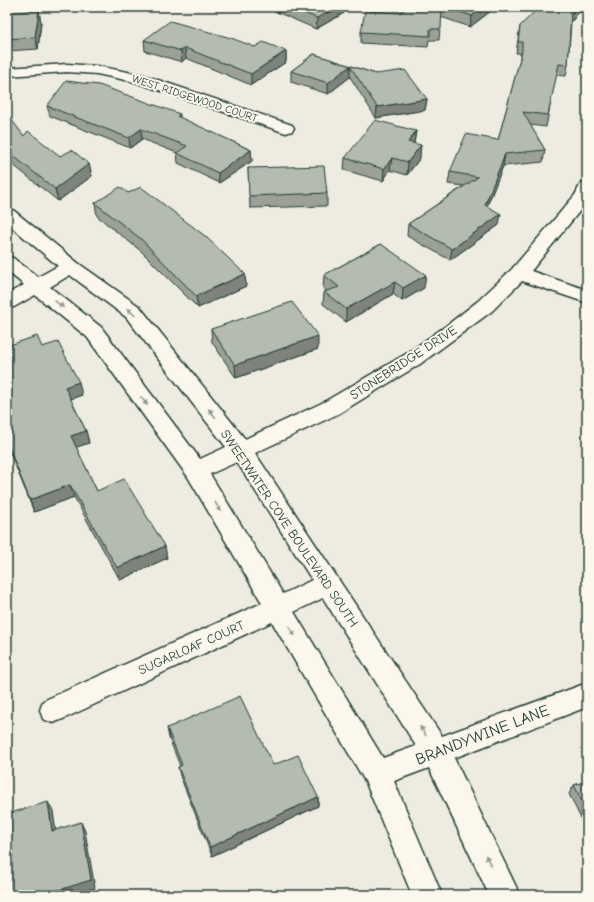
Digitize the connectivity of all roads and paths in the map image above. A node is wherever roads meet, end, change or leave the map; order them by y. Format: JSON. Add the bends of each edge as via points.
{"nodes":[{"id":1,"x":7,"y":72,"type":"edge"},
{"id":2,"x":286,"y":128,"type":"dead end"},
{"id":3,"x":587,"y":187,"type":"edge"},
{"id":4,"x":7,"y":214,"type":"edge"},
{"id":5,"x":7,"y":262,"type":"edge"},
{"id":6,"x":72,"y":267,"type":"junction"},
{"id":7,"x":520,"y":273,"type":"junction"},
{"id":8,"x":35,"y":286,"type":"junction"},
{"id":9,"x":587,"y":297,"type":"edge"},
{"id":10,"x":7,"y":302,"type":"edge"},
{"id":11,"x":241,"y":450,"type":"junction"},
{"id":12,"x":196,"y":471,"type":"junction"},
{"id":13,"x":329,"y":584,"type":"junction"},
{"id":14,"x":278,"y":607,"type":"junction"},
{"id":15,"x":587,"y":695,"type":"edge"},
{"id":16,"x":53,"y":710,"type":"dead end"},
{"id":17,"x":436,"y":752,"type":"junction"},
{"id":18,"x":377,"y":774,"type":"junction"},
{"id":19,"x":427,"y":895,"type":"edge"},
{"id":20,"x":505,"y":895,"type":"edge"}],
"edges":[{"from":1,"to":2,"type":"street","name":"WEST RIDGEWOOD COURT","via":[[67,68],[97,70],[138,78]]},
{"from":3,"to":7,"type":"street","name":"STONEBRIDGE DRIVE","via":[[583,196]]},
{"from":4,"to":6,"type":"street","name":"SWEETWATER COVE BOULEVARD SOUTH"},
{"from":5,"to":8,"type":"street"},
{"from":6,"to":8,"type":"street"},
{"from":11,"to":6,"type":"street","name":"SWEETWATER COVE BOULEVARD SOUTH","one_way":true,"via":[[133,312]]},
{"from":7,"to":9,"type":"street"},
{"from":7,"to":11,"type":"street","name":"STONEBRIDGE DRIVE","via":[[485,306],[413,358],[331,408]]},
{"from":8,"to":10,"type":"street"},
{"from":8,"to":12,"type":"street","one_way":true,"via":[[94,332]]},
{"from":11,"to":12,"type":"street","name":"STONEBRIDGE DRIVE"},
{"from":11,"to":13,"type":"street","name":"SWEETWATER COVE BOULEVARD SOUTH"},
{"from":12,"to":14,"type":"street","one_way":true},
{"from":13,"to":14,"type":"street","name":"SUGARLOAF COURT"},
{"from":17,"to":13,"type":"street","name":"SWEETWATER COVE BOULEVARD SOUTH","one_way":true},
{"from":14,"to":16,"type":"street","name":"SUGARLOAF COURT"},
{"from":14,"to":18,"type":"street","one_way":true},
{"from":15,"to":17,"type":"street","name":"BRANDYWINE LANE"},
{"from":17,"to":18,"type":"street","name":"BRANDYWINE LANE"},
{"from":20,"to":17,"type":"street","name":"SWEETWATER COVE BOULEVARD SOUTH","one_way":true},
{"from":18,"to":19,"type":"street"}]}
